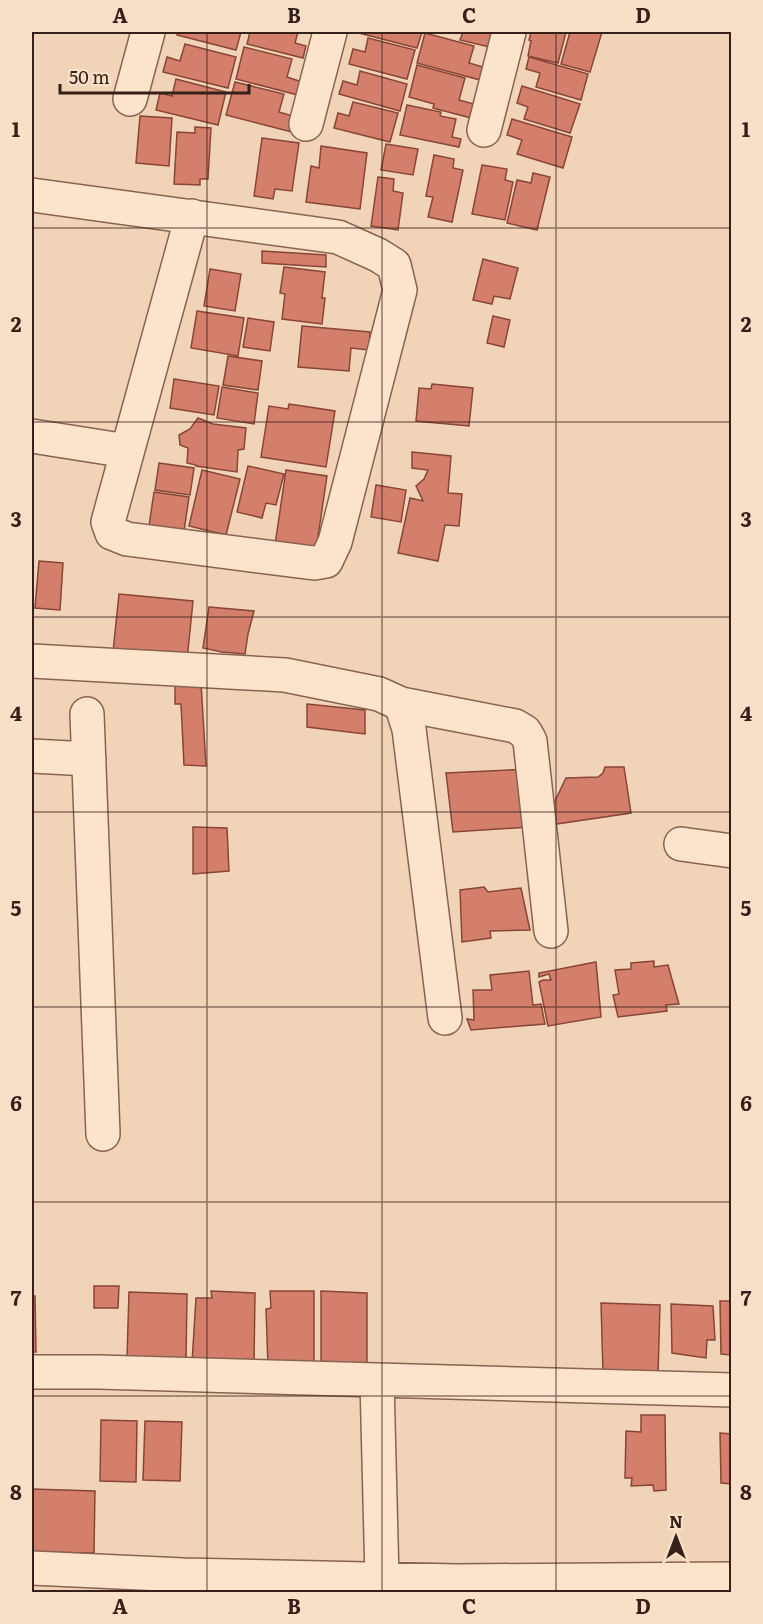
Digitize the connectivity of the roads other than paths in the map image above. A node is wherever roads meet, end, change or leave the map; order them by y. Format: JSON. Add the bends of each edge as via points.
{"nodes":[{"id":1,"x":148,"y":32,"type":"edge"},
{"id":2,"x":330,"y":32,"type":"edge"},
{"id":3,"x":509,"y":32,"type":"edge"},
{"id":4,"x":130,"y":99,"type":"dead end"},
{"id":5,"x":306,"y":124,"type":"dead end"},
{"id":6,"x":484,"y":130,"type":"dead end"},
{"id":7,"x":32,"y":195,"type":"edge"},
{"id":8,"x":192,"y":216,"type":"junction"},
{"id":9,"x":32,"y":436,"type":"edge"},
{"id":10,"x":127,"y":451,"type":"junction"},
{"id":11,"x":32,"y":661,"type":"edge"},
{"id":12,"x":401,"y":704,"type":"junction"},
{"id":13,"x":87,"y":714,"type":"dead end"},
{"id":14,"x":32,"y":756,"type":"edge"},
{"id":15,"x":89,"y":759,"type":"junction"},
{"id":16,"x":681,"y":843,"type":"dead end"},
{"id":17,"x":732,"y":851,"type":"edge"},
{"id":18,"x":551,"y":931,"type":"dead end"},
{"id":19,"x":445,"y":1018,"type":"dead end"},
{"id":20,"x":103,"y":1134,"type":"dead end"},
{"id":21,"x":32,"y":1372,"type":"edge"},
{"id":22,"x":377,"y":1381,"type":"junction"},
{"id":23,"x":732,"y":1390,"type":"edge"},
{"id":24,"x":32,"y":1568,"type":"edge"},
{"id":25,"x":382,"y":1579,"type":"junction"},
{"id":26,"x":732,"y":1579,"type":"edge"}],
"edges":[{"from":1,"to":4,"type":"street"},
{"from":2,"to":5,"type":"street"},
{"from":3,"to":6,"type":"street"},
{"from":7,"to":8,"type":"street"},
{"from":8,"to":10,"type":"street"},
{"from":8,"to":10,"type":"street","via":[[338,237],[394,266],[400,290],[335,542],[326,561],[314,563],[127,539],[112,533],[108,522]]},
{"from":9,"to":10,"type":"street"},
{"from":11,"to":12,"type":"street","via":[[285,675],[379,694]]},
{"from":12,"to":18,"type":"street","via":[[515,726],[525,732],[530,741]]},
{"from":12,"to":19,"type":"street","via":[[409,729]]},
{"from":13,"to":15,"type":"street"},
{"from":14,"to":15,"type":"street"},
{"from":15,"to":20,"type":"street"},
{"from":16,"to":17,"type":"street"},
{"from":21,"to":22,"type":"street"},
{"from":22,"to":23,"type":"street"},
{"from":22,"to":25,"type":"street"},
{"from":24,"to":25,"type":"street"},
{"from":25,"to":26,"type":"street"}]}
